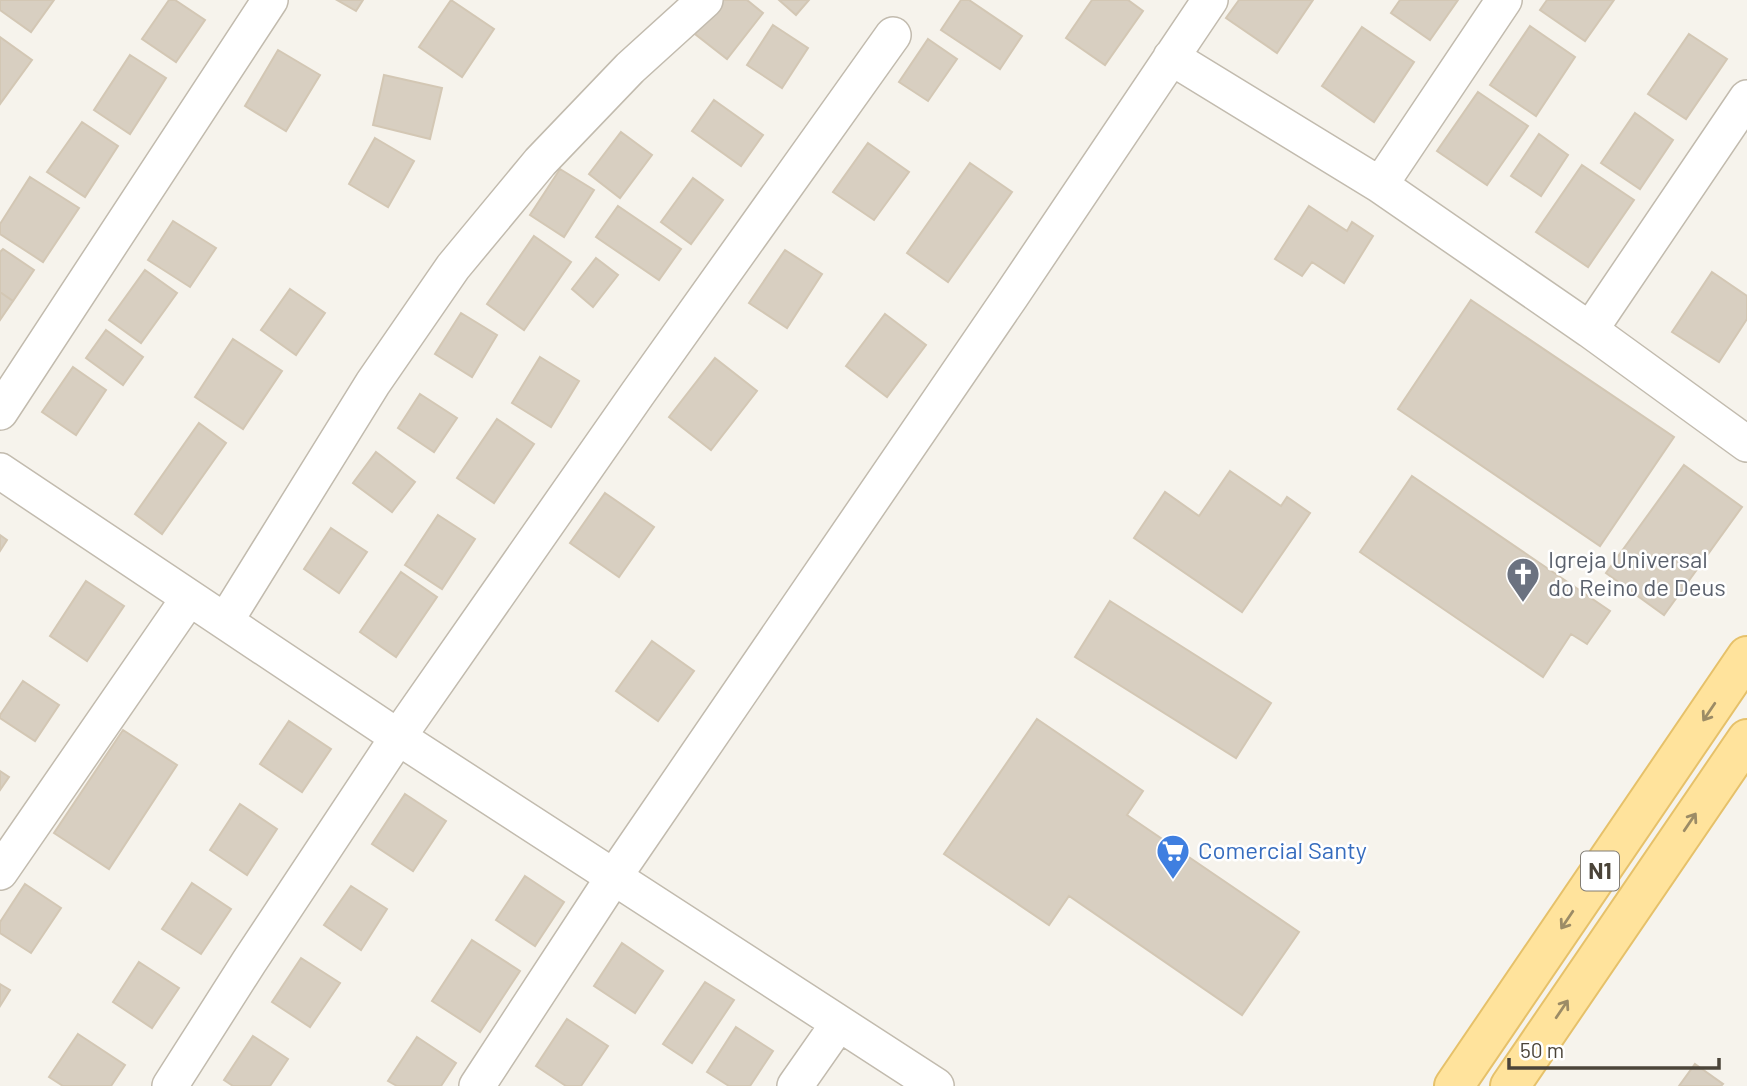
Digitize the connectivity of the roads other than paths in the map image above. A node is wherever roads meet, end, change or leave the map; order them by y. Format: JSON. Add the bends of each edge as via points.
{"nodes":[{"id":1,"x":271,"y":0,"type":"edge"},
{"id":2,"x":705,"y":0,"type":"edge"},
{"id":3,"x":1210,"y":0,"type":"edge"},
{"id":4,"x":1504,"y":0,"type":"edge"},
{"id":5,"x":893,"y":35,"type":"dead end"},
{"id":6,"x":1171,"y":57,"type":"junction"},
{"id":7,"x":1747,"y":99,"type":"edge"},
{"id":8,"x":1380,"y":185,"type":"junction"},
{"id":9,"x":1590,"y":330,"type":"junction"},
{"id":10,"x":0,"y":412,"type":"edge"},
{"id":11,"x":1747,"y":444,"type":"edge"},
{"id":12,"x":0,"y":471,"type":"edge"},
{"id":13,"x":189,"y":598,"type":"junction"},
{"id":14,"x":226,"y":620,"type":"junction"},
{"id":15,"x":1747,"y":656,"type":"edge"},
{"id":16,"x":398,"y":737,"type":"junction"},
{"id":17,"x":1747,"y":739,"type":"edge"},
{"id":18,"x":0,"y":872,"type":"edge"},
{"id":19,"x":613,"y":878,"type":"junction"},
{"id":20,"x":839,"y":1023,"type":"junction"},
{"id":21,"x":170,"y":1086,"type":"edge"},
{"id":22,"x":477,"y":1086,"type":"edge"},
{"id":23,"x":796,"y":1086,"type":"edge"},
{"id":24,"x":936,"y":1086,"type":"edge"},
{"id":25,"x":1454,"y":1086,"type":"edge"},
{"id":26,"x":1510,"y":1086,"type":"edge"}],
"edges":[{"from":1,"to":10,"type":"street"},
{"from":2,"to":14,"type":"street","via":[[630,68],[540,162],[453,267],[373,383]]},
{"from":3,"to":6,"type":"street"},
{"from":4,"to":8,"type":"street"},
{"from":5,"to":16,"type":"street"},
{"from":6,"to":8,"type":"street"},
{"from":6,"to":19,"type":"street"},
{"from":7,"to":9,"type":"street"},
{"from":8,"to":9,"type":"street"},
{"from":9,"to":11,"type":"street"},
{"from":12,"to":13,"type":"street"},
{"from":13,"to":14,"type":"street"},
{"from":13,"to":18,"type":"street"},
{"from":14,"to":16,"type":"street"},
{"from":15,"to":25,"type":"main road","number":"N1","one_way":true},
{"from":16,"to":19,"type":"street"},
{"from":16,"to":21,"type":"street"},
{"from":26,"to":17,"type":"main road","number":"N1","one_way":true},
{"from":19,"to":20,"type":"street"},
{"from":19,"to":22,"type":"street"},
{"from":20,"to":23,"type":"street"},
{"from":20,"to":24,"type":"street"}]}
